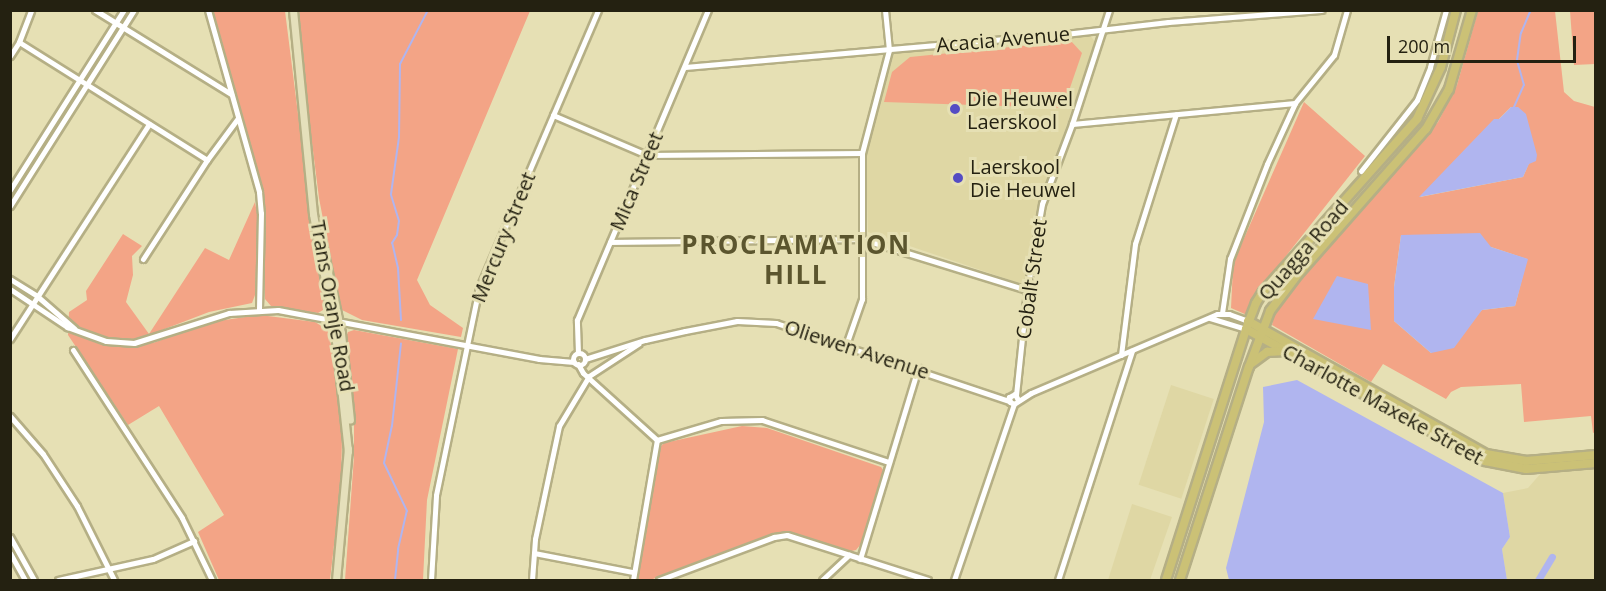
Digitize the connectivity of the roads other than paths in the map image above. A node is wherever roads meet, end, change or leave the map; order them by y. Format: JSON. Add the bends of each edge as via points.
{"nodes":[{"id":1,"x":31,"y":10,"type":"edge"},
{"id":2,"x":95,"y":10,"type":"edge"},
{"id":3,"x":124,"y":10,"type":"edge"},
{"id":4,"x":134,"y":10,"type":"edge"},
{"id":5,"x":208,"y":10,"type":"edge"},
{"id":6,"x":293,"y":10,"type":"edge"},
{"id":7,"x":598,"y":10,"type":"edge"},
{"id":8,"x":708,"y":10,"type":"edge"},
{"id":9,"x":885,"y":10,"type":"edge"},
{"id":10,"x":1109,"y":10,"type":"edge"},
{"id":11,"x":1322,"y":10,"type":"edge"},
{"id":12,"x":1347,"y":10,"type":"edge"},
{"id":13,"x":1446,"y":10,"type":"edge"},
{"id":14,"x":1456,"y":10,"type":"edge"},
{"id":15,"x":1472,"y":10,"type":"edge"},
{"id":16,"x":115,"y":24,"type":"junction"},
{"id":17,"x":122,"y":28,"type":"junction"},
{"id":18,"x":1104,"y":30,"type":"junction"},
{"id":19,"x":10,"y":43,"type":"edge"},
{"id":20,"x":19,"y":43,"type":"junction"},
{"id":21,"x":889,"y":50,"type":"junction"},
{"id":22,"x":10,"y":56,"type":"edge"},
{"id":23,"x":685,"y":67,"type":"junction"},
{"id":24,"x":80,"y":81,"type":"junction"},
{"id":25,"x":87,"y":86,"type":"junction"},
{"id":26,"x":231,"y":94,"type":"junction"},
{"id":27,"x":1295,"y":103,"type":"junction"},
{"id":28,"x":1176,"y":114,"type":"junction"},
{"id":29,"x":553,"y":115,"type":"junction"},
{"id":30,"x":238,"y":118,"type":"junction"},
{"id":31,"x":149,"y":124,"type":"junction"},
{"id":32,"x":1072,"y":124,"type":"junction"},
{"id":33,"x":862,"y":153,"type":"junction"},
{"id":34,"x":647,"y":155,"type":"junction"},
{"id":35,"x":207,"y":160,"type":"junction"},
{"id":36,"x":1361,"y":171,"type":"dead end"},
{"id":37,"x":10,"y":190,"type":"edge"},
{"id":38,"x":10,"y":206,"type":"edge"},
{"id":39,"x":862,"y":239,"type":"junction"},
{"id":40,"x":610,"y":242,"type":"junction"},
{"id":41,"x":143,"y":259,"type":"dead end"},
{"id":42,"x":10,"y":279,"type":"edge"},
{"id":43,"x":10,"y":290,"type":"edge"},
{"id":44,"x":1028,"y":290,"type":"junction"},
{"id":45,"x":38,"y":296,"type":"junction"},
{"id":46,"x":33,"y":303,"type":"junction"},
{"id":47,"x":259,"y":310,"type":"junction"},
{"id":48,"x":1222,"y":313,"type":"junction"},
{"id":49,"x":1210,"y":318,"type":"junction"},
{"id":50,"x":335,"y":322,"type":"junction"},
{"id":51,"x":1247,"y":325,"type":"junction"},
{"id":52,"x":76,"y":330,"type":"junction"},
{"id":53,"x":1262,"y":332,"type":"junction"},
{"id":54,"x":10,"y":339,"type":"edge"},
{"id":55,"x":645,"y":340,"type":"junction"},
{"id":56,"x":846,"y":345,"type":"junction"},
{"id":57,"x":468,"y":346,"type":"junction"},
{"id":58,"x":73,"y":350,"type":"dead end"},
{"id":59,"x":1132,"y":350,"type":"junction"},
{"id":60,"x":1289,"y":351,"type":"junction"},
{"id":61,"x":1121,"y":355,"type":"junction"},
{"id":62,"x":579,"y":359,"type":"junction"},
{"id":63,"x":1249,"y":367,"type":"junction"},
{"id":64,"x":918,"y":368,"type":"junction"},
{"id":65,"x":589,"y":376,"type":"junction"},
{"id":66,"x":1013,"y":398,"type":"junction"},
{"id":67,"x":10,"y":416,"type":"edge"},
{"id":68,"x":657,"y":440,"type":"junction"},
{"id":69,"x":1596,"y":455,"type":"edge"},
{"id":70,"x":888,"y":462,"type":"junction"},
{"id":71,"x":1596,"y":463,"type":"edge"},
{"id":72,"x":10,"y":537,"type":"edge"},
{"id":73,"x":194,"y":541,"type":"junction"},
{"id":74,"x":10,"y":553,"type":"edge"},
{"id":75,"x":534,"y":553,"type":"junction"},
{"id":76,"x":849,"y":555,"type":"junction"},
{"id":77,"x":860,"y":559,"type":"junction"},
{"id":78,"x":109,"y":569,"type":"junction"},
{"id":79,"x":633,"y":573,"type":"junction"},
{"id":80,"x":33,"y":578,"type":"edge"},
{"id":81,"x":23,"y":580,"type":"edge"},
{"id":82,"x":58,"y":580,"type":"edge"},
{"id":83,"x":114,"y":580,"type":"edge"},
{"id":84,"x":212,"y":580,"type":"edge"},
{"id":85,"x":336,"y":580,"type":"edge"},
{"id":86,"x":431,"y":580,"type":"edge"},
{"id":87,"x":532,"y":580,"type":"edge"},
{"id":88,"x":633,"y":580,"type":"edge"},
{"id":89,"x":659,"y":580,"type":"edge"},
{"id":90,"x":822,"y":580,"type":"edge"},
{"id":91,"x":928,"y":580,"type":"edge"},
{"id":92,"x":954,"y":580,"type":"edge"},
{"id":93,"x":1058,"y":580,"type":"edge"},
{"id":94,"x":1166,"y":580,"type":"edge"},
{"id":95,"x":1180,"y":580,"type":"edge"}],
"edges":[{"from":1,"to":20,"type":"street"},
{"from":2,"to":16,"type":"street"},
{"from":3,"to":16,"type":"street"},
{"from":4,"to":17,"type":"street"},
{"from":5,"to":26,"type":"street"},
{"from":6,"to":50,"type":"main road","name":"Trans Oranje Road","via":[[319,255]]},
{"from":7,"to":29,"type":"street","name":"Mercury Street"},
{"from":8,"to":23,"type":"street","name":"Mica Street"},
{"from":9,"to":21,"type":"street"},
{"from":10,"to":18,"type":"street","name":"Cobalt Street"},
{"from":11,"to":18,"type":"street","name":"Acacia Avenue"},
{"from":12,"to":27,"type":"street","via":[[1334,55]]},
{"from":13,"to":36,"type":"street","via":[[1417,100]]},
{"from":14,"to":51,"type":"main road","name":"Quagga Road","via":[[1440,68],[1417,119],[1263,292]]},
{"from":15,"to":53,"type":"main road","name":"Quagga Road","via":[[1449,89],[1429,123],[1276,300]]},
{"from":16,"to":17,"type":"street"},
{"from":16,"to":24,"type":"street"},
{"from":17,"to":25,"type":"street"},
{"from":17,"to":26,"type":"street"},
{"from":18,"to":21,"type":"street","name":"Acacia Avenue"},
{"from":18,"to":32,"type":"street","name":"Cobalt Street"},
{"from":19,"to":20,"type":"street"},
{"from":20,"to":22,"type":"street"},
{"from":20,"to":24,"type":"street"},
{"from":21,"to":23,"type":"street","name":"Acacia Avenue"},
{"from":21,"to":33,"type":"street"},
{"from":23,"to":34,"type":"street","name":"Mica Street"},
{"from":24,"to":25,"type":"street"},
{"from":24,"to":37,"type":"street"},
{"from":25,"to":31,"type":"street"},
{"from":25,"to":38,"type":"street"},
{"from":26,"to":30,"type":"street"},
{"from":27,"to":28,"type":"street"},
{"from":27,"to":48,"type":"street","via":[[1233,251]]},
{"from":28,"to":32,"type":"street"},
{"from":28,"to":61,"type":"street","via":[[1135,244]]},
{"from":29,"to":34,"type":"street"},
{"from":29,"to":57,"type":"street","name":"Mercury Street","via":[[479,288]]},
{"from":30,"to":35,"type":"street"},
{"from":30,"to":47,"type":"street","via":[[261,202]]},
{"from":31,"to":35,"type":"street"},
{"from":31,"to":45,"type":"street"},
{"from":32,"to":44,"type":"street","name":"Cobalt Street","via":[[1042,204]]},
{"from":33,"to":34,"type":"street"},
{"from":33,"to":39,"type":"street"},
{"from":34,"to":40,"type":"street","name":"Mica Street"},
{"from":35,"to":41,"type":"street"},
{"from":39,"to":40,"type":"street"},
{"from":39,"to":44,"type":"street"},
{"from":39,"to":56,"type":"street","via":[[861,305]]},
{"from":40,"to":62,"type":"street","name":"Mica Street","via":[[577,320]]},
{"from":42,"to":45,"type":"street"},
{"from":43,"to":46,"type":"street"},
{"from":44,"to":66,"type":"street","name":"Cobalt Street"},
{"from":45,"to":46,"type":"street"},
{"from":45,"to":52,"type":"street"},
{"from":46,"to":52,"type":"street"},
{"from":46,"to":54,"type":"street"},
{"from":47,"to":50,"type":"street","name":"Oliewen Avenue","via":[[294,312]]},
{"from":47,"to":52,"type":"street","name":"Oliewen Avenue","via":[[215,317],[134,343],[106,341]]},
{"from":48,"to":49,"type":"street"},
{"from":48,"to":51,"type":"street"},
{"from":49,"to":51,"type":"street"},
{"from":49,"to":59,"type":"street"},
{"from":50,"to":57,"type":"street","name":"Oliewen Avenue"},
{"from":50,"to":85,"type":"main road","name":"Trans Oranje Road","via":[[348,450]]},
{"from":51,"to":53,"type":"main road","name":"Charlotte Maxeke Street"},
{"from":51,"to":94,"type":"main road","name":"Quagga Road"},
{"from":53,"to":60,"type":"main road","name":"Charlotte Maxeke Street"},
{"from":53,"to":63,"type":"main road","name":"Quagga Road"},
{"from":53,"to":69,"type":"main road","name":"Charlotte Maxeke Street","via":[[1486,454],[1519,461]]},
{"from":55,"to":56,"type":"street","name":"Oliewen Avenue","via":[[746,321],[789,326]]},
{"from":55,"to":62,"type":"street","name":"Oliewen Avenue"},
{"from":55,"to":65,"type":"street","name":"Oliewen Avenue"},
{"from":56,"to":64,"type":"street","name":"Oliewen Avenue"},
{"from":57,"to":62,"type":"street","name":"Oliewen Avenue","via":[[561,362]]},
{"from":57,"to":86,"type":"street","name":"Mercury Street","via":[[436,495]]},
{"from":58,"to":73,"type":"street","via":[[152,469]]},
{"from":59,"to":61,"type":"street"},
{"from":59,"to":93,"type":"street"},
{"from":60,"to":63,"type":"main road","via":[[1267,352]]},
{"from":60,"to":71,"type":"main road","name":"Charlotte Maxeke Street","via":[[1485,461],[1526,469]]},
{"from":61,"to":66,"type":"street"},
{"from":62,"to":65,"type":"street","via":[[582,372]]},
{"from":63,"to":95,"type":"main road","name":"Quagga Road"},
{"from":64,"to":66,"type":"street","name":"Oliewen Avenue"},
{"from":64,"to":70,"type":"street"},
{"from":65,"to":68,"type":"street"},
{"from":65,"to":75,"type":"street","via":[[556,436]]},
{"from":66,"to":92,"type":"street","name":"Cobalt Street"},
{"from":67,"to":78,"type":"street","via":[[62,483]]},
{"from":68,"to":70,"type":"street","via":[[721,422],[762,420]]},
{"from":68,"to":79,"type":"street"},
{"from":70,"to":77,"type":"street"},
{"from":72,"to":80,"type":"street"},
{"from":73,"to":78,"type":"street","via":[[153,559]]},
{"from":73,"to":84,"type":"street"},
{"from":74,"to":81,"type":"street"},
{"from":75,"to":79,"type":"street"},
{"from":75,"to":87,"type":"street"},
{"from":76,"to":77,"type":"street"},
{"from":76,"to":89,"type":"street","via":[[780,535]]},
{"from":76,"to":90,"type":"street"},
{"from":77,"to":91,"type":"street"},
{"from":78,"to":82,"type":"street"},
{"from":78,"to":83,"type":"street"},
{"from":79,"to":88,"type":"street"},
{"from":80,"to":81,"type":"street"}]}
